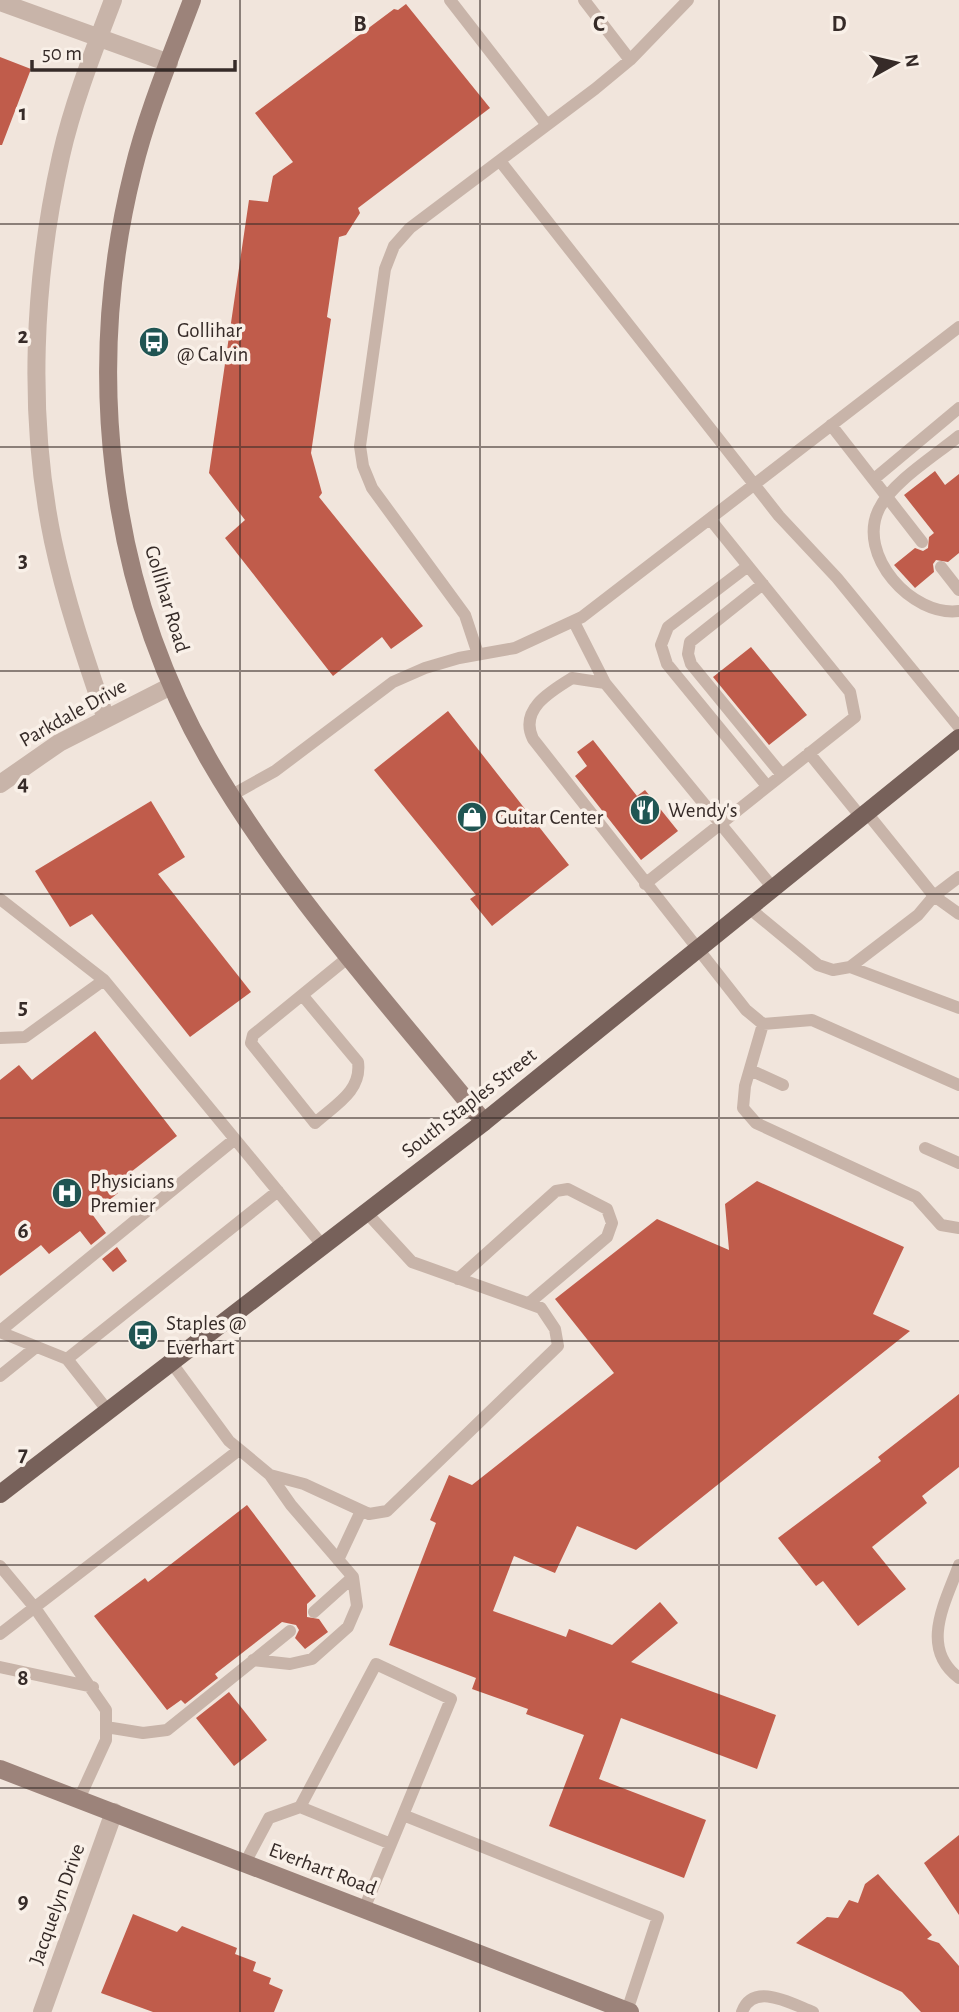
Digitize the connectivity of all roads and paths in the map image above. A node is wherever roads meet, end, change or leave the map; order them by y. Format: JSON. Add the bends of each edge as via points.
{"nodes":[{"id":1,"x":113,"y":0,"type":"edge"},
{"id":2,"x":192,"y":0,"type":"edge"},
{"id":3,"x":450,"y":0,"type":"edge"},
{"id":4,"x":584,"y":0,"type":"edge"},
{"id":5,"x":0,"y":2,"type":"edge"},
{"id":6,"x":683,"y":2,"type":"edge"},
{"id":7,"x":99,"y":38,"type":"junction"},
{"id":8,"x":630,"y":60,"type":"junction"},
{"id":9,"x":169,"y":63,"type":"junction"},
{"id":10,"x":547,"y":125,"type":"junction"},
{"id":11,"x":500,"y":161,"type":"junction"},
{"id":12,"x":959,"y":327,"type":"edge"},
{"id":13,"x":959,"y":408,"type":"edge"},
{"id":14,"x":831,"y":425,"type":"junction"},
{"id":15,"x":959,"y":436,"type":"edge"},
{"id":16,"x":874,"y":479,"type":"junction"},
{"id":17,"x":755,"y":484,"type":"junction"},
{"id":18,"x":887,"y":496,"type":"junction"},
{"id":19,"x":710,"y":519,"type":"junction"},
{"id":20,"x":922,"y":542,"type":"dead end"},
{"id":21,"x":748,"y":566,"type":"junction"},
{"id":22,"x":941,"y":567,"type":"dead end"},
{"id":23,"x":763,"y":584,"type":"junction"},
{"id":24,"x":959,"y":590,"type":"edge"},
{"id":25,"x":959,"y":611,"type":"edge"},
{"id":26,"x":574,"y":622,"type":"junction"},
{"id":27,"x":478,"y":654,"type":"junction"},
{"id":28,"x":605,"y":683,"type":"junction"},
{"id":29,"x":171,"y":686,"type":"junction"},
{"id":30,"x":106,"y":719,"type":"junction"},
{"id":31,"x":959,"y":727,"type":"edge"},
{"id":32,"x":959,"y":738,"type":"edge"},
{"id":33,"x":809,"y":753,"type":"junction"},
{"id":34,"x":782,"y":775,"type":"junction"},
{"id":35,"x":0,"y":784,"type":"edge"},
{"id":36,"x":767,"y":786,"type":"junction"},
{"id":37,"x":232,"y":795,"type":"junction"},
{"id":38,"x":864,"y":815,"type":"junction"},
{"id":39,"x":720,"y":823,"type":"junction"},
{"id":40,"x":959,"y":877,"type":"edge"},
{"id":41,"x":645,"y":884,"type":"junction"},
{"id":42,"x":773,"y":888,"type":"junction"},
{"id":43,"x":934,"y":896,"type":"junction"},
{"id":44,"x":0,"y":899,"type":"edge"},
{"id":45,"x":748,"y":908,"type":"junction"},
{"id":46,"x":959,"y":914,"type":"edge"},
{"id":47,"x":696,"y":950,"type":"junction"},
{"id":48,"x":350,"y":957,"type":"junction"},
{"id":49,"x":850,"y":967,"type":"junction"},
{"id":50,"x":104,"y":980,"type":"junction"},
{"id":51,"x":303,"y":996,"type":"junction"},
{"id":52,"x":959,"y":1008,"type":"edge"},
{"id":53,"x":764,"y":1024,"type":"junction"},
{"id":54,"x":0,"y":1038,"type":"edge"},
{"id":55,"x":750,"y":1070,"type":"junction"},
{"id":56,"x":783,"y":1084,"type":"dead end"},
{"id":57,"x":959,"y":1085,"type":"edge"},
{"id":58,"x":484,"y":1122,"type":"junction"},
{"id":59,"x":235,"y":1139,"type":"junction"},
{"id":60,"x":925,"y":1148,"type":"dead end"},
{"id":61,"x":959,"y":1163,"type":"edge"},
{"id":62,"x":278,"y":1191,"type":"junction"},
{"id":63,"x":366,"y":1212,"type":"junction"},
{"id":64,"x":959,"y":1228,"type":"edge"},
{"id":65,"x":323,"y":1246,"type":"junction"},
{"id":66,"x":458,"y":1279,"type":"junction"},
{"id":67,"x":529,"y":1303,"type":"junction"},
{"id":68,"x":0,"y":1332,"type":"edge"},
{"id":69,"x":36,"y":1347,"type":"junction"},
{"id":70,"x":67,"y":1359,"type":"junction"},
{"id":71,"x":171,"y":1362,"type":"junction"},
{"id":72,"x":0,"y":1376,"type":"edge"},
{"id":73,"x":108,"y":1411,"type":"junction"},
{"id":74,"x":239,"y":1450,"type":"junction"},
{"id":75,"x":270,"y":1475,"type":"junction"},
{"id":76,"x":0,"y":1493,"type":"edge"},
{"id":77,"x":361,"y":1511,"type":"junction"},
{"id":78,"x":338,"y":1560,"type":"junction"},
{"id":79,"x":959,"y":1565,"type":"edge"},
{"id":80,"x":0,"y":1566,"type":"edge"},
{"id":81,"x":353,"y":1577,"type":"junction"},
{"id":82,"x":35,"y":1608,"type":"junction"},
{"id":83,"x":314,"y":1612,"type":"dead end"},
{"id":84,"x":290,"y":1631,"type":"dead end"},
{"id":85,"x":0,"y":1634,"type":"edge"},
{"id":86,"x":253,"y":1660,"type":"junction"},
{"id":87,"x":0,"y":1667,"type":"edge"},
{"id":88,"x":959,"y":1678,"type":"edge"},
{"id":89,"x":93,"y":1687,"type":"junction"},
{"id":90,"x":106,"y":1727,"type":"junction"},
{"id":91,"x":0,"y":1769,"type":"edge"},
{"id":92,"x":79,"y":1799,"type":"junction"},
{"id":93,"x":300,"y":1807,"type":"junction"},
{"id":94,"x":114,"y":1812,"type":"junction"},
{"id":95,"x":403,"y":1815,"type":"junction"},
{"id":96,"x":391,"y":1844,"type":"junction"},
{"id":97,"x":246,"y":1863,"type":"junction"},
{"id":98,"x":364,"y":1909,"type":"junction"},
{"id":99,"x":42,"y":2012,"type":"edge"},
{"id":100,"x":629,"y":2012,"type":"edge"},
{"id":101,"x":742,"y":2012,"type":"edge"},
{"id":102,"x":813,"y":2012,"type":"edge"}],
"edges":[{"from":1,"to":7,"type":"street"},
{"from":2,"to":9,"type":"main road","name":"Gollihar Road"},
{"from":3,"to":10,"type":"lane"},
{"from":4,"to":8,"type":"lane"},
{"from":5,"to":7,"type":"street"},
{"from":6,"to":8,"type":"lane"},
{"from":7,"to":9,"type":"street"},
{"from":7,"to":30,"type":"street","via":[[61,154],[45,244],[37,370],[52,539],[68,606]]},
{"from":8,"to":10,"type":"lane"},
{"from":9,"to":29,"type":"main road","name":"Gollihar Road","via":[[133,170],[117,251],[108,333],[108,406],[116,496],[130,562]]},
{"from":10,"to":11,"type":"lane"},
{"from":11,"to":17,"type":"lane"},
{"from":11,"to":27,"type":"lane","via":[[410,228],[394,246],[385,269],[360,446],[372,488],[466,615]]},
{"from":12,"to":14,"type":"lane"},
{"from":13,"to":16,"type":"lane"},
{"from":14,"to":16,"type":"lane"},
{"from":14,"to":17,"type":"lane"},
{"from":15,"to":18,"type":"lane"},
{"from":16,"to":18,"type":"lane"},
{"from":17,"to":19,"type":"lane"},
{"from":17,"to":31,"type":"lane"},
{"from":18,"to":20,"type":"lane"},
{"from":18,"to":25,"type":"lane","via":[[873,527],[881,561],[919,604]]},
{"from":19,"to":21,"type":"lane"},
{"from":19,"to":26,"type":"lane"},
{"from":21,"to":23,"type":"lane"},
{"from":21,"to":36,"type":"lane","via":[[668,627],[662,645],[667,664]]},
{"from":22,"to":24,"type":"lane"},
{"from":23,"to":33,"type":"lane","via":[[850,692],[855,717]]},
{"from":23,"to":34,"type":"lane","via":[[690,642],[688,654],[691,664]]},
{"from":26,"to":27,"type":"lane","via":[[515,648]]},
{"from":26,"to":28,"type":"lane"},
{"from":27,"to":37,"type":"lane","via":[[425,667],[393,682],[275,771]]},
{"from":28,"to":39,"type":"lane"},
{"from":28,"to":41,"type":"lane","via":[[572,678],[532,708],[527,728]]},
{"from":29,"to":30,"type":"street","name":"Parkdale Drive"},
{"from":29,"to":37,"type":"main road","name":"Gollihar Road"},
{"from":30,"to":35,"type":"street","name":"Parkdale Drive","via":[[59,743]]},
{"from":32,"to":38,"type":"main road","name":"South Staples Street"},
{"from":33,"to":34,"type":"lane"},
{"from":33,"to":38,"type":"lane"},
{"from":34,"to":36,"type":"lane"},
{"from":36,"to":39,"type":"lane"},
{"from":37,"to":48,"type":"main road","name":"Gollihar Road"},
{"from":38,"to":42,"type":"main road","name":"South Staples Street"},
{"from":38,"to":43,"type":"lane"},
{"from":39,"to":41,"type":"lane"},
{"from":39,"to":42,"type":"lane"},
{"from":40,"to":43,"type":"lane"},
{"from":41,"to":47,"type":"lane"},
{"from":42,"to":45,"type":"main road","name":"South Staples Street"},
{"from":43,"to":46,"type":"lane"},
{"from":43,"to":49,"type":"lane","via":[[918,915]]},
{"from":44,"to":50,"type":"lane"},
{"from":45,"to":47,"type":"main road","name":"South Staples Street"},
{"from":45,"to":49,"type":"lane","via":[[818,965],[833,970]]},
{"from":47,"to":53,"type":"lane","via":[[746,1010]]},
{"from":47,"to":58,"type":"main road","name":"South Staples Street"},
{"from":48,"to":51,"type":"lane"},
{"from":48,"to":58,"type":"main road","name":"Gollihar Road"},
{"from":49,"to":52,"type":"lane"},
{"from":50,"to":54,"type":"lane","via":[[24,1037]]},
{"from":50,"to":59,"type":"lane"},
{"from":51,"to":51,"type":"lane","via":[[253,1035],[251,1043],[315,1123],[357,1085],[360,1074],[358,1062]]},
{"from":53,"to":55,"type":"lane"},
{"from":53,"to":57,"type":"lane","via":[[812,1020]]},
{"from":55,"to":56,"type":"lane"},
{"from":55,"to":64,"type":"lane","via":[[743,1108],[756,1123],[916,1197],[941,1225]]},
{"from":58,"to":63,"type":"main road","name":"South Staples Street"},
{"from":59,"to":62,"type":"lane"},
{"from":59,"to":68,"type":"lane"},
{"from":60,"to":61,"type":"lane"},
{"from":62,"to":65,"type":"lane"},
{"from":62,"to":70,"type":"lane"},
{"from":63,"to":65,"type":"main road","name":"South Staples Street"},
{"from":63,"to":66,"type":"lane","via":[[412,1262]]},
{"from":65,"to":71,"type":"main road","name":"South Staples Street"},
{"from":66,"to":67,"type":"lane"},
{"from":66,"to":67,"type":"lane","via":[[556,1191],[568,1189],[607,1209],[612,1223],[607,1237]]},
{"from":67,"to":77,"type":"lane","via":[[541,1308],[555,1329],[558,1346],[387,1511]]},
{"from":68,"to":69,"type":"lane"},
{"from":69,"to":70,"type":"lane"},
{"from":69,"to":72,"type":"lane"},
{"from":70,"to":73,"type":"lane"},
{"from":71,"to":73,"type":"main road","name":"South Staples Street"},
{"from":71,"to":74,"type":"lane"},
{"from":73,"to":76,"type":"main road","name":"South Staples Street"},
{"from":74,"to":75,"type":"lane"},
{"from":74,"to":82,"type":"lane"},
{"from":75,"to":77,"type":"lane","via":[[304,1484]]},
{"from":75,"to":78,"type":"lane"},
{"from":77,"to":78,"type":"lane"},
{"from":78,"to":81,"type":"lane"},
{"from":79,"to":88,"type":"lane","via":[[936,1626],[940,1657]]},
{"from":80,"to":82,"type":"lane"},
{"from":81,"to":83,"type":"lane"},
{"from":81,"to":86,"type":"lane","via":[[357,1606],[348,1627],[312,1658],[290,1664]]},
{"from":82,"to":85,"type":"lane"},
{"from":82,"to":89,"type":"lane"},
{"from":84,"to":86,"type":"lane"},
{"from":86,"to":90,"type":"lane","via":[[167,1730],[143,1733]]},
{"from":87,"to":89,"type":"lane"},
{"from":89,"to":90,"type":"lane","via":[[106,1710]]},
{"from":90,"to":92,"type":"lane","via":[[106,1740]]},
{"from":91,"to":92,"type":"main road","name":"Everhart Road"},
{"from":92,"to":94,"type":"main road","name":"Everhart Road"},
{"from":93,"to":95,"type":"lane","via":[[376,1664],[452,1699]]},
{"from":93,"to":96,"type":"lane"},
{"from":93,"to":97,"type":"lane","via":[[269,1818]]},
{"from":94,"to":97,"type":"main road","name":"Everhart Road"},
{"from":94,"to":99,"type":"street","name":"Jacquelyn Drive"},
{"from":95,"to":96,"type":"lane"},
{"from":95,"to":100,"type":"lane","via":[[657,1917]]},
{"from":96,"to":98,"type":"lane"},
{"from":97,"to":98,"type":"main road","name":"Everhart Road"},
{"from":98,"to":100,"type":"main road","name":"Everhart Road"},
{"from":101,"to":102,"type":"lane","via":[[756,1997],[768,1995]]}]}
